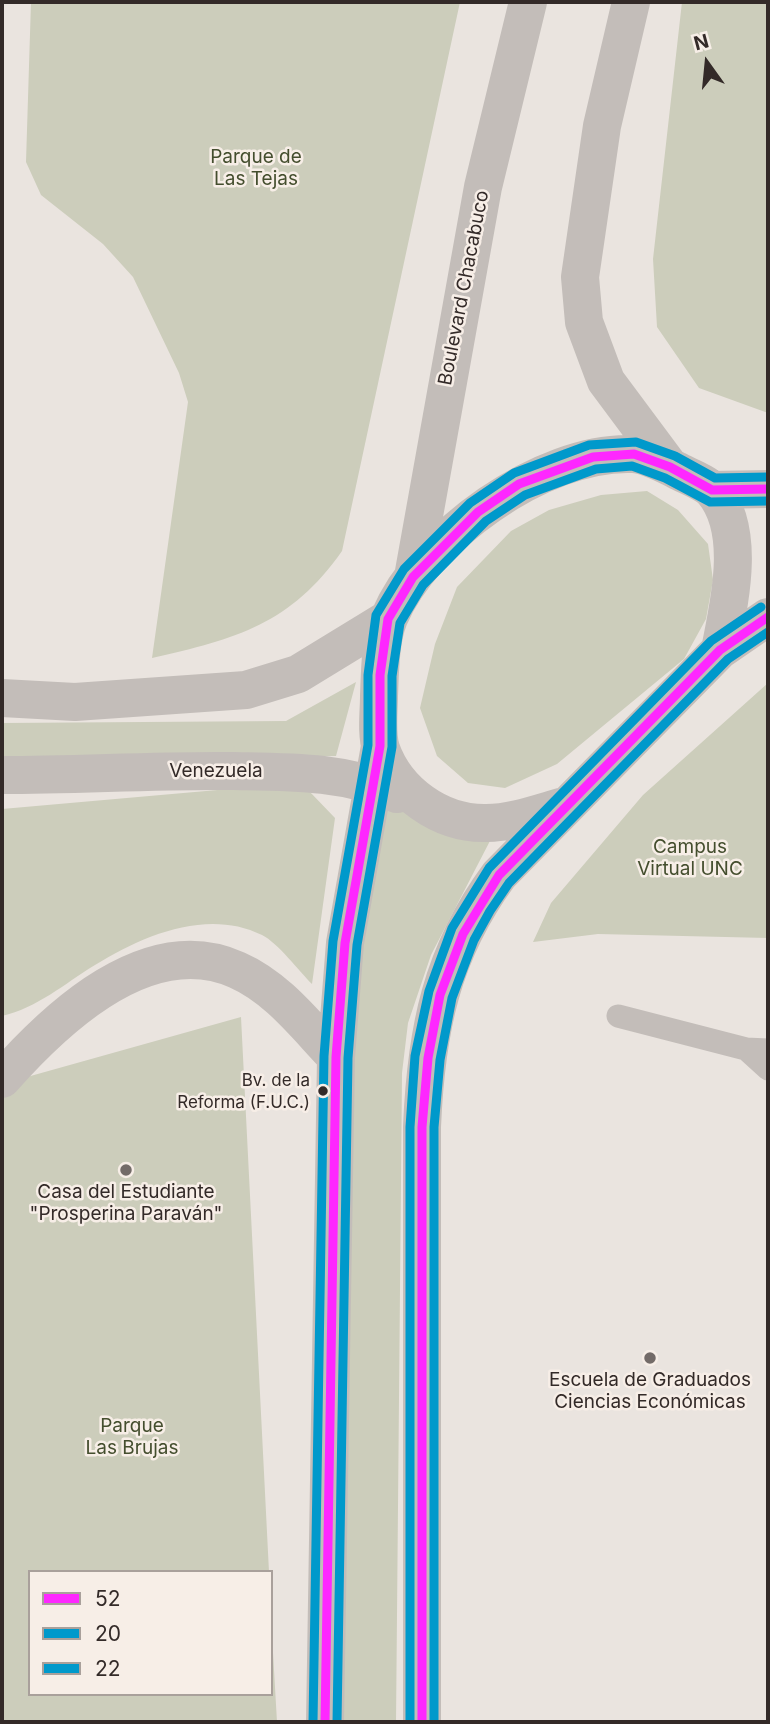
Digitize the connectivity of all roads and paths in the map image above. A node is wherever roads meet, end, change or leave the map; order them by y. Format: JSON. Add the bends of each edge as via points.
{"nodes":[{"id":1,"x":528,"y":2,"type":"edge"},
{"id":2,"x":632,"y":2,"type":"edge"},
{"id":3,"x":670,"y":467,"type":"junction"},
{"id":4,"x":768,"y":489,"type":"edge"},
{"id":5,"x":712,"y":490,"type":"junction"},
{"id":6,"x":413,"y":577,"type":"junction"},
{"id":7,"x":768,"y":617,"type":"edge"},
{"id":8,"x":388,"y":619,"type":"junction"},
{"id":9,"x":720,"y":650,"type":"junction"},
{"id":10,"x":2,"y":698,"type":"edge"},
{"id":11,"x":380,"y":747,"type":"junction"},
{"id":12,"x":2,"y":775,"type":"edge"},
{"id":13,"x":374,"y":784,"type":"junction"},
{"id":14,"x":425,"y":805,"type":"junction"},
{"id":15,"x":564,"y":806,"type":"junction"},
{"id":16,"x":86,"y":998,"type":"junction"},
{"id":17,"x":618,"y":1016,"type":"dead end"},
{"id":18,"x":2,"y":1040,"type":"edge"},
{"id":19,"x":757,"y":1049,"type":"edge"},
{"id":20,"x":336,"y":1057,"type":"junction"},
{"id":21,"x":768,"y":1069,"type":"edge"},
{"id":22,"x":2,"y":1079,"type":"edge"},
{"id":23,"x":326,"y":1722,"type":"edge"},
{"id":24,"x":422,"y":1722,"type":"edge"}],
"edges":[{"from":1,"to":6,"type":"street","name":"Boulevard Chacabuco","via":[[483,187]]},
{"from":2,"to":3,"type":"street","via":[[602,126],[580,277],[584,322],[606,381]]},
{"from":3,"to":5,"type":"street"},
{"from":3,"to":6,"type":"street","via":[[634,454],[593,457],[519,484],[478,512]]},
{"from":4,"to":5,"type":"street"},
{"from":5,"to":9,"type":"street","via":[[728,522],[733,566]]},
{"from":6,"to":8,"type":"street"},
{"from":7,"to":9,"type":"street"},
{"from":8,"to":10,"type":"street","via":[[298,674],[246,690],[75,702]]},
{"from":8,"to":11,"type":"street","via":[[380,675]]},
{"from":9,"to":15,"type":"street"},
{"from":11,"to":13,"type":"street"},
{"from":11,"to":14,"type":"street","via":[[395,777]]},
{"from":12,"to":13,"type":"street","name":"Venezuela","via":[[316,772]]},
{"from":13,"to":14,"type":"street","name":"Venezuela"},
{"from":13,"to":20,"type":"street","via":[[345,943]]},
{"from":14,"to":15,"type":"street","name":"Venezuela","via":[[452,818],[486,823]]},
{"from":15,"to":24,"type":"street","via":[[473,910],[448,966],[424,1074]]},
{"from":16,"to":18,"type":"street"},
{"from":16,"to":20,"type":"street","via":[[149,967],[205,959],[238,970],[276,994]]},
{"from":16,"to":22,"type":"street"},
{"from":17,"to":19,"type":"lane"},
{"from":19,"to":21,"type":"lane"},
{"from":20,"to":23,"type":"street"}]}
